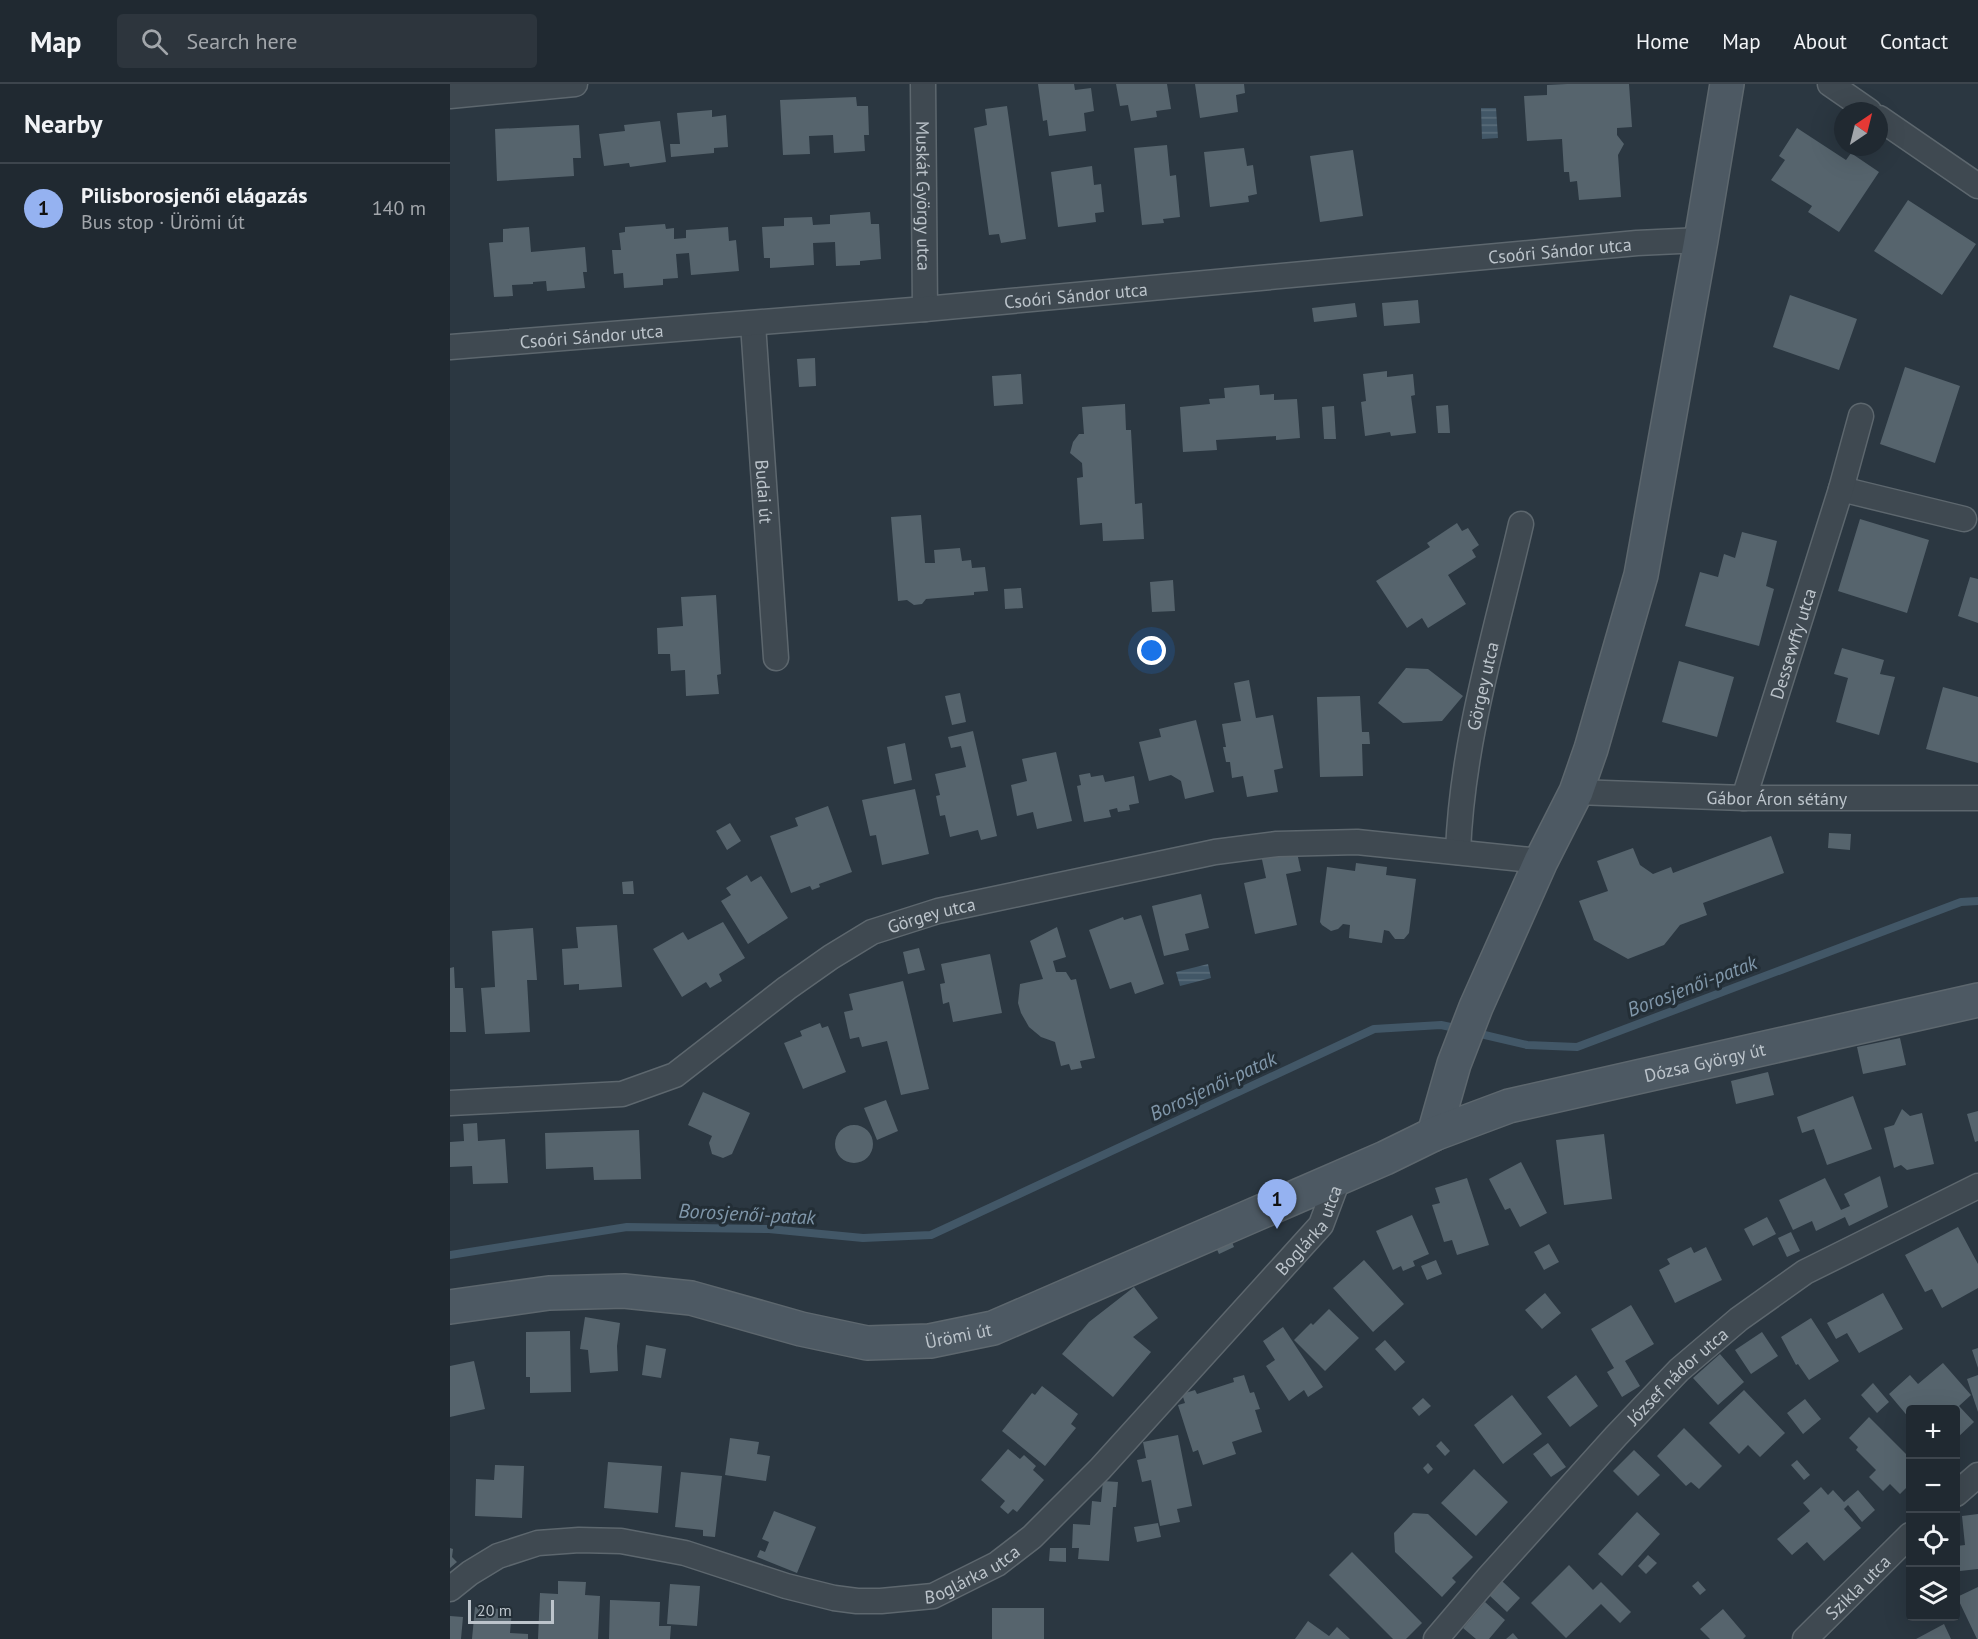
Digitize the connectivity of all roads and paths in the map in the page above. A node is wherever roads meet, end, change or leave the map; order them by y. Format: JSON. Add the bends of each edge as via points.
{"nodes":[{"id":1,"x":575,"y":84,"type":"edge"},
{"id":2,"x":924,"y":84,"type":"edge"},
{"id":3,"x":1727,"y":84,"type":"edge"},
{"id":4,"x":1830,"y":84,"type":"edge"},
{"id":5,"x":450,"y":96,"type":"edge"},
{"id":6,"x":1856,"y":102,"type":"edge"},
{"id":7,"x":1888,"y":124,"type":"edge"},
{"id":8,"x":1978,"y":186,"type":"edge"},
{"id":9,"x":1701,"y":240,"type":"junction"},
{"id":10,"x":925,"y":309,"type":"junction"},
{"id":11,"x":753,"y":324,"type":"junction"},
{"id":12,"x":450,"y":347,"type":"edge"},
{"id":13,"x":1861,"y":416,"type":"dead end"},
{"id":14,"x":1841,"y":489,"type":"junction"},
{"id":15,"x":1964,"y":519,"type":"dead end"},
{"id":16,"x":1521,"y":524,"type":"dead end"},
{"id":17,"x":776,"y":658,"type":"dead end"},
{"id":18,"x":1576,"y":792,"type":"junction"},
{"id":19,"x":1744,"y":798,"type":"junction"},
{"id":20,"x":1978,"y":798,"type":"edge"},
{"id":21,"x":1458,"y":852,"type":"junction"},
{"id":22,"x":1541,"y":861,"type":"junction"},
{"id":23,"x":1978,"y":1000,"type":"edge"},
{"id":24,"x":450,"y":1103,"type":"edge"},
{"id":25,"x":1434,"y":1134,"type":"junction"},
{"id":26,"x":1339,"y":1177,"type":"junction"},
{"id":27,"x":1978,"y":1186,"type":"edge"},
{"id":28,"x":450,"y":1307,"type":"edge"},
{"id":29,"x":1978,"y":1475,"type":"edge"},
{"id":30,"x":1960,"y":1491,"type":"edge"},
{"id":31,"x":1906,"y":1540,"type":"edge"},
{"id":32,"x":450,"y":1589,"type":"edge"},
{"id":33,"x":1436,"y":1639,"type":"edge"},
{"id":34,"x":1804,"y":1639,"type":"edge"}],
"edges":[{"from":1,"to":5,"type":"street"},
{"from":2,"to":10,"type":"street","name":"Muskát György utca"},
{"from":3,"to":9,"type":"main road"},
{"from":4,"to":6,"type":"street"},
{"from":7,"to":8,"type":"street"},
{"from":9,"to":10,"type":"street","name":"Csoóri Sándor utca"},
{"from":9,"to":18,"type":"main road","via":[[1641,575]]},
{"from":10,"to":11,"type":"street","name":"Csoóri Sándor utca"},
{"from":11,"to":12,"type":"street","name":"Csoóri Sándor utca"},
{"from":11,"to":17,"type":"street","name":"Budai út"},
{"from":13,"to":14,"type":"street","name":"Dessewffy utca"},
{"from":14,"to":15,"type":"street"},
{"from":14,"to":19,"type":"street","name":"Dessewffy utca"},
{"from":16,"to":21,"type":"street","name":"Görgey utca","via":[[1476,719],[1460,812]]},
{"from":18,"to":19,"type":"street","name":"Gábor Áron sétány"},
{"from":18,"to":22,"type":"main road"},
{"from":19,"to":20,"type":"street","name":"Gábor Áron sétány"},
{"from":21,"to":22,"type":"street","name":"Görgey utca"},
{"from":21,"to":24,"type":"street","name":"Görgey utca","via":[[1357,842],[1277,844],[1215,852],[938,911],[872,932],[831,957],[675,1075],[622,1094]]},
{"from":22,"to":25,"type":"main road","via":[[1476,1007]]},
{"from":23,"to":25,"type":"main road","name":"Dózsa György út","via":[[1509,1106]]},
{"from":25,"to":26,"type":"main road","name":"Ürömi út"},
{"from":26,"to":28,"type":"main road","name":"Ürömi út","via":[[993,1328],[930,1341],[867,1343],[691,1298],[624,1291],[549,1293]]},
{"from":26,"to":32,"type":"street","name":"Boglárka utca","via":[[1321,1225],[1100,1469],[1032,1537],[997,1564],[933,1596],[881,1601],[834,1598],[674,1550],[621,1541],[579,1540],[538,1543],[498,1556]]},
{"from":27,"to":33,"type":"street","name":"József nádor utca","via":[[1805,1272],[1739,1319],[1679,1370],[1616,1436]]},
{"from":29,"to":30,"type":"street"},
{"from":31,"to":34,"type":"street","name":"Szikla utca"}]}
